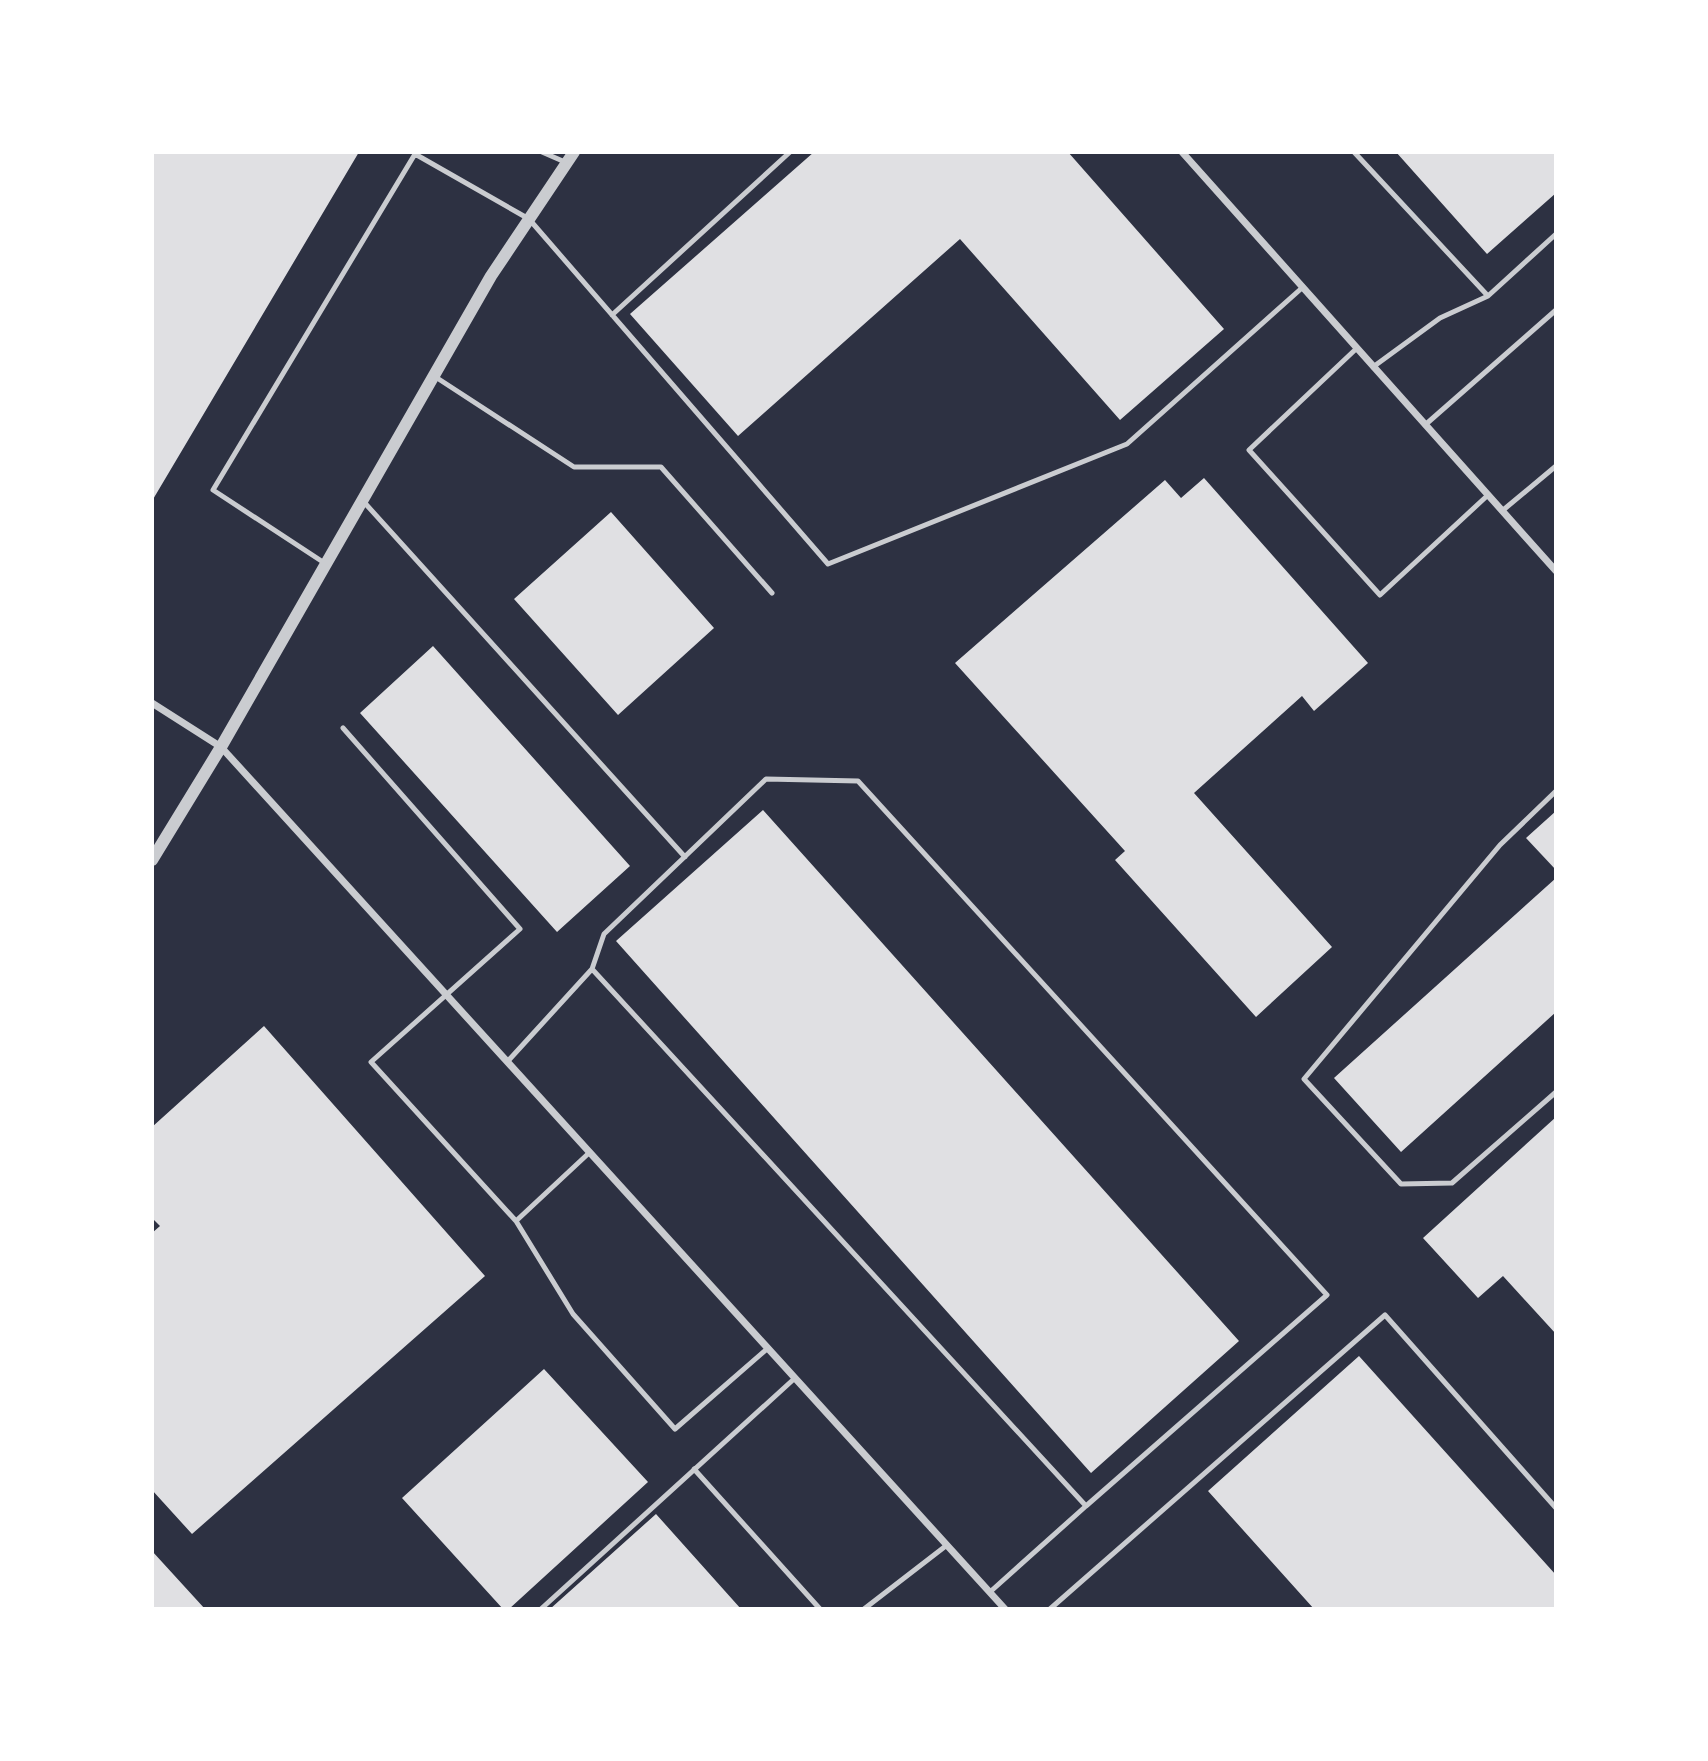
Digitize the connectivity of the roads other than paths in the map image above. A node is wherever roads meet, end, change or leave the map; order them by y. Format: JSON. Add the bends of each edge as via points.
{"nodes":[{"id":1,"x":542,"y":152,"type":"edge"},
{"id":2,"x":790,"y":152,"type":"edge"},
{"id":3,"x":1182,"y":152,"type":"edge"},
{"id":4,"x":1354,"y":152,"type":"edge"},
{"id":5,"x":570,"y":157,"type":"edge"},
{"id":6,"x":529,"y":219,"type":"junction"},
{"id":7,"x":1556,"y":234,"type":"edge"},
{"id":8,"x":1303,"y":287,"type":"junction"},
{"id":9,"x":1488,"y":296,"type":"junction"},
{"id":10,"x":1556,"y":310,"type":"edge"},
{"id":11,"x":612,"y":315,"type":"junction"},
{"id":12,"x":1357,"y":348,"type":"junction"},
{"id":13,"x":1373,"y":367,"type":"junction"},
{"id":14,"x":434,"y":376,"type":"junction"},
{"id":15,"x":1425,"y":425,"type":"junction"},
{"id":16,"x":1556,"y":466,"type":"edge"},
{"id":17,"x":1488,"y":495,"type":"junction"},
{"id":18,"x":363,"y":500,"type":"junction"},
{"id":19,"x":1503,"y":511,"type":"junction"},
{"id":20,"x":326,"y":564,"type":"junction"},
{"id":21,"x":1556,"y":571,"type":"edge"},
{"id":22,"x":772,"y":593,"type":"dead end"},
{"id":23,"x":152,"y":703,"type":"edge"},
{"id":24,"x":343,"y":729,"type":"dead end"},
{"id":25,"x":221,"y":747,"type":"junction"},
{"id":26,"x":1556,"y":791,"type":"edge"},
{"id":27,"x":685,"y":857,"type":"junction"},
{"id":28,"x":152,"y":860,"type":"edge"},
{"id":29,"x":593,"y":969,"type":"junction"},
{"id":30,"x":446,"y":994,"type":"junction"},
{"id":31,"x":508,"y":1061,"type":"junction"},
{"id":32,"x":1556,"y":1092,"type":"edge"},
{"id":33,"x":590,"y":1152,"type":"junction"},
{"id":34,"x":516,"y":1221,"type":"junction"},
{"id":35,"x":768,"y":1348,"type":"junction"},
{"id":36,"x":795,"y":1378,"type":"junction"},
{"id":37,"x":694,"y":1469,"type":"junction"},
{"id":38,"x":1086,"y":1506,"type":"junction"},
{"id":39,"x":1556,"y":1508,"type":"edge"},
{"id":40,"x":947,"y":1545,"type":"junction"},
{"id":41,"x":990,"y":1592,"type":"junction"},
{"id":42,"x":541,"y":1609,"type":"edge"},
{"id":43,"x":820,"y":1609,"type":"edge"},
{"id":44,"x":864,"y":1609,"type":"edge"},
{"id":45,"x":1005,"y":1609,"type":"edge"},
{"id":46,"x":1050,"y":1609,"type":"edge"}],
"edges":[{"from":1,"to":5,"type":"lane"},
{"from":2,"to":11,"type":"lane"},
{"from":3,"to":8,"type":"street"},
{"from":4,"to":9,"type":"lane"},
{"from":5,"to":6,"type":"street"},
{"from":6,"to":11,"type":"lane"},
{"from":6,"to":14,"type":"street"},
{"from":6,"to":20,"type":"lane","via":[[415,154],[213,490]]},
{"from":7,"to":9,"type":"lane"},
{"from":8,"to":11,"type":"lane","via":[[1127,444],[828,565]]},
{"from":8,"to":12,"type":"street"},
{"from":9,"to":13,"type":"lane","via":[[1440,318]]},
{"from":10,"to":15,"type":"lane"},
{"from":12,"to":13,"type":"street"},
{"from":12,"to":17,"type":"lane","via":[[1249,450],[1380,595]]},
{"from":13,"to":15,"type":"street"},
{"from":14,"to":18,"type":"street"},
{"from":14,"to":22,"type":"lane","via":[[574,467],[661,467]]},
{"from":15,"to":17,"type":"street"},
{"from":16,"to":19,"type":"lane"},
{"from":17,"to":19,"type":"street"},
{"from":18,"to":20,"type":"street"},
{"from":18,"to":27,"type":"lane"},
{"from":19,"to":21,"type":"street"},
{"from":20,"to":25,"type":"street"},
{"from":23,"to":25,"type":"street"},
{"from":24,"to":30,"type":"lane","via":[[520,929]]},
{"from":25,"to":28,"type":"street"},
{"from":25,"to":30,"type":"street"},
{"from":26,"to":32,"type":"lane","via":[[1500,845],[1304,1079],[1401,1184],[1452,1183]]},
{"from":27,"to":29,"type":"lane","via":[[604,934]]},
{"from":27,"to":38,"type":"lane","via":[[766,779],[858,781],[1327,1295]]},
{"from":29,"to":31,"type":"lane"},
{"from":29,"to":38,"type":"lane"},
{"from":30,"to":31,"type":"street"},
{"from":30,"to":34,"type":"lane","via":[[371,1062]]},
{"from":31,"to":33,"type":"street"},
{"from":33,"to":34,"type":"lane"},
{"from":33,"to":35,"type":"street"},
{"from":34,"to":35,"type":"lane","via":[[573,1314],[675,1429]]},
{"from":35,"to":36,"type":"street"},
{"from":36,"to":37,"type":"lane"},
{"from":36,"to":40,"type":"street"},
{"from":37,"to":42,"type":"lane"},
{"from":37,"to":43,"type":"lane"},
{"from":38,"to":41,"type":"lane"},
{"from":39,"to":46,"type":"lane","via":[[1385,1315]]},
{"from":40,"to":41,"type":"street"},
{"from":40,"to":44,"type":"lane"},
{"from":41,"to":45,"type":"street"}]}
